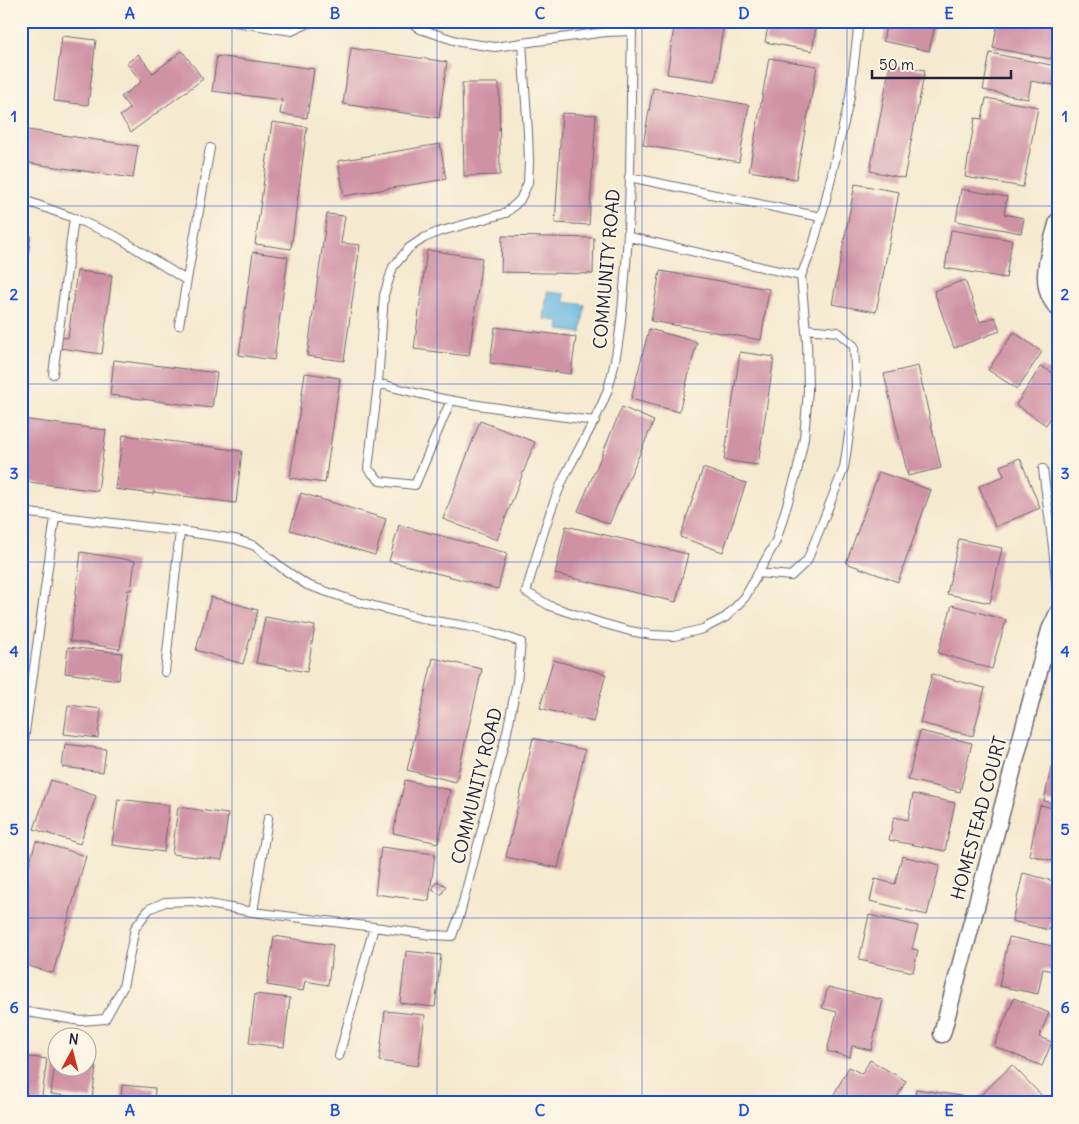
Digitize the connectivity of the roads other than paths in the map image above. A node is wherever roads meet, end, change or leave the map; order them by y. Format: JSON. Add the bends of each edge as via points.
{"nodes":[{"id":1,"x":228,"y":21,"type":"edge"},
{"id":2,"x":309,"y":21,"type":"edge"},
{"id":3,"x":410,"y":21,"type":"edge"},
{"id":4,"x":634,"y":21,"type":"edge"},
{"id":5,"x":859,"y":21,"type":"edge"},
{"id":6,"x":632,"y":31,"type":"junction"},
{"id":7,"x":522,"y":43,"type":"junction"},
{"id":8,"x":210,"y":148,"type":"dead end"},
{"id":9,"x":630,"y":177,"type":"junction"},
{"id":10,"x":21,"y":199,"type":"edge"},
{"id":11,"x":821,"y":217,"type":"junction"},
{"id":12,"x":74,"y":218,"type":"junction"},
{"id":13,"x":1058,"y":221,"type":"edge"},
{"id":14,"x":629,"y":238,"type":"junction"},
{"id":15,"x":801,"y":276,"type":"junction"},
{"id":16,"x":186,"y":280,"type":"junction"},
{"id":17,"x":1058,"y":308,"type":"edge"},
{"id":18,"x":178,"y":325,"type":"dead end"},
{"id":19,"x":806,"y":329,"type":"junction"},
{"id":20,"x":54,"y":374,"type":"dead end"},
{"id":21,"x":378,"y":383,"type":"junction"},
{"id":22,"x":451,"y":400,"type":"junction"},
{"id":23,"x":594,"y":421,"type":"junction"},
{"id":24,"x":1044,"y":469,"type":"dead end"},
{"id":25,"x":21,"y":512,"type":"edge"},
{"id":26,"x":55,"y":517,"type":"junction"},
{"id":27,"x":180,"y":531,"type":"junction"},
{"id":28,"x":758,"y":574,"type":"junction"},
{"id":29,"x":1058,"y":603,"type":"edge"},
{"id":30,"x":1058,"y":613,"type":"edge"},
{"id":31,"x":165,"y":672,"type":"dead end"},
{"id":32,"x":21,"y":680,"type":"edge"},
{"id":33,"x":32,"y":681,"type":"junction"},
{"id":34,"x":24,"y":713,"type":"edge"},
{"id":35,"x":21,"y":761,"type":"edge"},
{"id":36,"x":268,"y":818,"type":"dead end"},
{"id":37,"x":253,"y":912,"type":"junction"},
{"id":38,"x":374,"y":927,"type":"junction"},
{"id":39,"x":21,"y":1011,"type":"edge"},
{"id":40,"x":942,"y":1034,"type":"dead end"},
{"id":41,"x":339,"y":1056,"type":"dead end"}],
"edges":[{"from":1,"to":2,"type":"lane","via":[[292,31]]},
{"from":3,"to":7,"type":"lane","via":[[420,29],[460,42],[495,47]]},
{"from":4,"to":6,"type":"lane","name":"COMMUNITY ROAD"},
{"from":5,"to":11,"type":"lane","via":[[850,97]]},
{"from":6,"to":7,"type":"lane"},
{"from":6,"to":9,"type":"lane","name":"COMMUNITY ROAD"},
{"from":7,"to":21,"type":"lane","via":[[528,182],[520,200],[506,213],[424,238],[409,248],[393,267],[384,295]]},
{"from":8,"to":16,"type":"lane"},
{"from":9,"to":11,"type":"lane"},
{"from":9,"to":14,"type":"lane","name":"COMMUNITY ROAD"},
{"from":10,"to":12,"type":"lane"},
{"from":11,"to":15,"type":"lane"},
{"from":12,"to":16,"type":"lane","via":[[116,236]]},
{"from":12,"to":20,"type":"lane"},
{"from":13,"to":17,"type":"street","via":[[1046,269],[1051,301]]},
{"from":14,"to":15,"type":"lane"},
{"from":14,"to":23,"type":"lane","name":"COMMUNITY ROAD","via":[[616,356]]},
{"from":15,"to":19,"type":"lane"},
{"from":16,"to":18,"type":"lane"},
{"from":19,"to":28,"type":"lane","via":[[808,390],[804,438],[776,541]]},
{"from":19,"to":28,"type":"lane","via":[[838,332],[854,346],[856,387],[844,468],[807,562],[791,576]]},
{"from":21,"to":22,"type":"lane"},
{"from":21,"to":22,"type":"lane","via":[[368,469],[380,480],[415,485]]},
{"from":22,"to":23,"type":"lane"},
{"from":23,"to":28,"type":"lane","name":"COMMUNITY ROAD","via":[[560,488],[526,592],[550,606],[598,622],[630,631],[674,636],[703,630],[726,617],[745,597]]},
{"from":24,"to":29,"type":"lane"},
{"from":25,"to":26,"type":"lane"},
{"from":26,"to":27,"type":"lane"},
{"from":26,"to":33,"type":"lane"},
{"from":27,"to":31,"type":"lane"},
{"from":27,"to":38,"type":"lane","name":"COMMUNITY ROAD","via":[[235,539],[255,546],[308,585],[351,600],[491,632],[521,642],[507,732],[452,936]]},
{"from":30,"to":40,"type":"street","name":"HOMESTEAD COURT","via":[[1050,630]]},
{"from":32,"to":33,"type":"lane"},
{"from":33,"to":34,"type":"lane"},
{"from":34,"to":35,"type":"lane"},
{"from":36,"to":37,"type":"lane"},
{"from":37,"to":38,"type":"lane"},
{"from":37,"to":39,"type":"lane","via":[[192,900],[165,902],[149,909],[135,928],[123,987],[105,1019],[81,1021]]},
{"from":38,"to":41,"type":"lane"}]}
